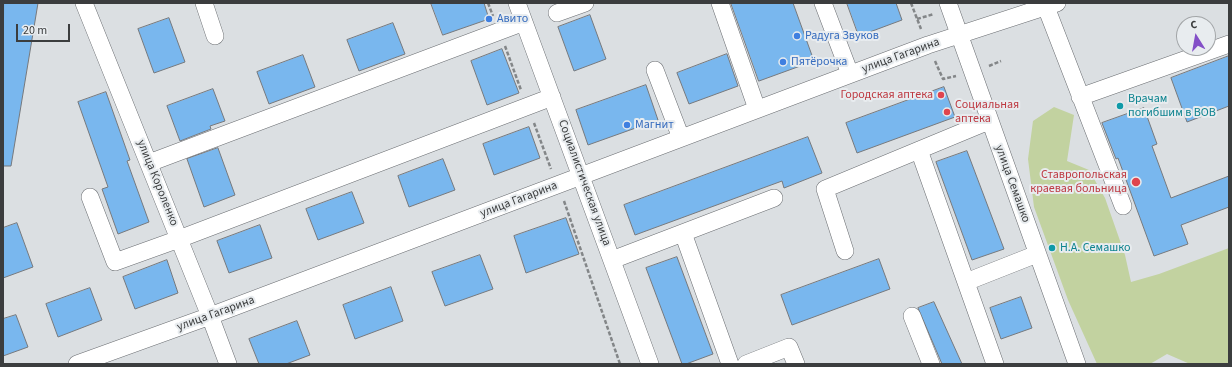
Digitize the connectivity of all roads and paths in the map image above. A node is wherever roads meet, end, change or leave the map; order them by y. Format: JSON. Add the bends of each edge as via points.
{"nodes":[{"id":1,"x":84,"y":3,"type":"edge"},
{"id":2,"x":204,"y":3,"type":"edge"},
{"id":3,"x":517,"y":3,"type":"edge"},
{"id":4,"x":585,"y":3,"type":"edge"},
{"id":5,"x":720,"y":3,"type":"edge"},
{"id":6,"x":823,"y":3,"type":"edge"},
{"id":7,"x":948,"y":3,"type":"edge"},
{"id":8,"x":1051,"y":5,"type":"edge"},
{"id":9,"x":557,"y":13,"type":"dead end"},
{"id":10,"x":524,"y":22,"type":"junction"},
{"id":11,"x":215,"y":36,"type":"dead end"},
{"id":12,"x":960,"y":36,"type":"junction"},
{"id":13,"x":1229,"y":44,"type":"edge"},
{"id":14,"x":656,"y":70,"type":"dead end"},
{"id":15,"x":850,"y":74,"type":"junction"},
{"id":16,"x":552,"y":97,"type":"junction"},
{"id":17,"x":1080,"y":97,"type":"junction"},
{"id":18,"x":757,"y":109,"type":"junction"},
{"id":19,"x":989,"y":121,"type":"junction"},
{"id":20,"x":681,"y":138,"type":"junction"},
{"id":21,"x":919,"y":150,"type":"junction"},
{"id":22,"x":149,"y":163,"type":"junction"},
{"id":23,"x":582,"y":176,"type":"junction"},
{"id":24,"x":90,"y":197,"type":"dead end"},
{"id":25,"x":774,"y":198,"type":"dead end"},
{"id":26,"x":1123,"y":206,"type":"dead end"},
{"id":27,"x":683,"y":233,"type":"junction"},
{"id":28,"x":179,"y":240,"type":"junction"},
{"id":29,"x":846,"y":251,"type":"dead end"},
{"id":30,"x":1037,"y":254,"type":"junction"},
{"id":31,"x":612,"y":260,"type":"junction"},
{"id":32,"x":966,"y":282,"type":"junction"},
{"id":33,"x":210,"y":316,"type":"junction"},
{"id":34,"x":912,"y":316,"type":"dead end"},
{"id":35,"x":77,"y":364,"type":"edge"},
{"id":36,"x":228,"y":364,"type":"edge"},
{"id":37,"x":650,"y":364,"type":"edge"},
{"id":38,"x":730,"y":364,"type":"edge"},
{"id":39,"x":746,"y":364,"type":"edge"},
{"id":40,"x":796,"y":364,"type":"edge"},
{"id":41,"x":931,"y":364,"type":"edge"},
{"id":42,"x":995,"y":364,"type":"edge"},
{"id":43,"x":1077,"y":364,"type":"edge"}],
"edges":[{"from":1,"to":22,"type":"street","name":"улица Короленко"},
{"from":2,"to":11,"type":"street"},
{"from":3,"to":10,"type":"street","name":"Социалистическая улица"},
{"from":4,"to":9,"type":"street"},
{"from":5,"to":18,"type":"street"},
{"from":6,"to":15,"type":"street"},
{"from":7,"to":12,"type":"street","name":"улица Семашко"},
{"from":8,"to":12,"type":"street","name":"улица Гагарина"},
{"from":8,"to":17,"type":"street"},
{"from":10,"to":16,"type":"street","name":"Социалистическая улица"},
{"from":10,"to":22,"type":"street"},
{"from":12,"to":15,"type":"street","name":"улица Гагарина"},
{"from":12,"to":19,"type":"street","name":"улица Семашко"},
{"from":13,"to":17,"type":"street"},
{"from":14,"to":20,"type":"street"},
{"from":15,"to":18,"type":"street","name":"улица Гагарина"},
{"from":16,"to":23,"type":"street","name":"Социалистическая улица"},
{"from":16,"to":28,"type":"street"},
{"from":17,"to":26,"type":"street"},
{"from":18,"to":20,"type":"street","name":"улица Гагарина"},
{"from":19,"to":21,"type":"street"},
{"from":19,"to":30,"type":"street","name":"улица Семашко"},
{"from":20,"to":23,"type":"street","name":"улица Гагарина"},
{"from":21,"to":29,"type":"street","via":[[824,190]]},
{"from":21,"to":32,"type":"street"},
{"from":22,"to":28,"type":"street","name":"улица Короленко"},
{"from":23,"to":31,"type":"street","name":"Социалистическая улица"},
{"from":23,"to":33,"type":"street","name":"улица Гагарина"},
{"from":24,"to":28,"type":"street","via":[[115,262]]},
{"from":25,"to":27,"type":"street"},
{"from":27,"to":31,"type":"street"},
{"from":27,"to":38,"type":"street"},
{"from":28,"to":33,"type":"street","name":"улица Короленко"},
{"from":30,"to":32,"type":"street"},
{"from":30,"to":43,"type":"street","name":"улица Семашко"},
{"from":31,"to":37,"type":"street","name":"Социалистическая улица"},
{"from":32,"to":42,"type":"street"},
{"from":33,"to":35,"type":"street","name":"улица Гагарина"},
{"from":33,"to":36,"type":"street","name":"улица Короленко"},
{"from":34,"to":41,"type":"street"},
{"from":39,"to":40,"type":"street","via":[[789,347]]}]}
